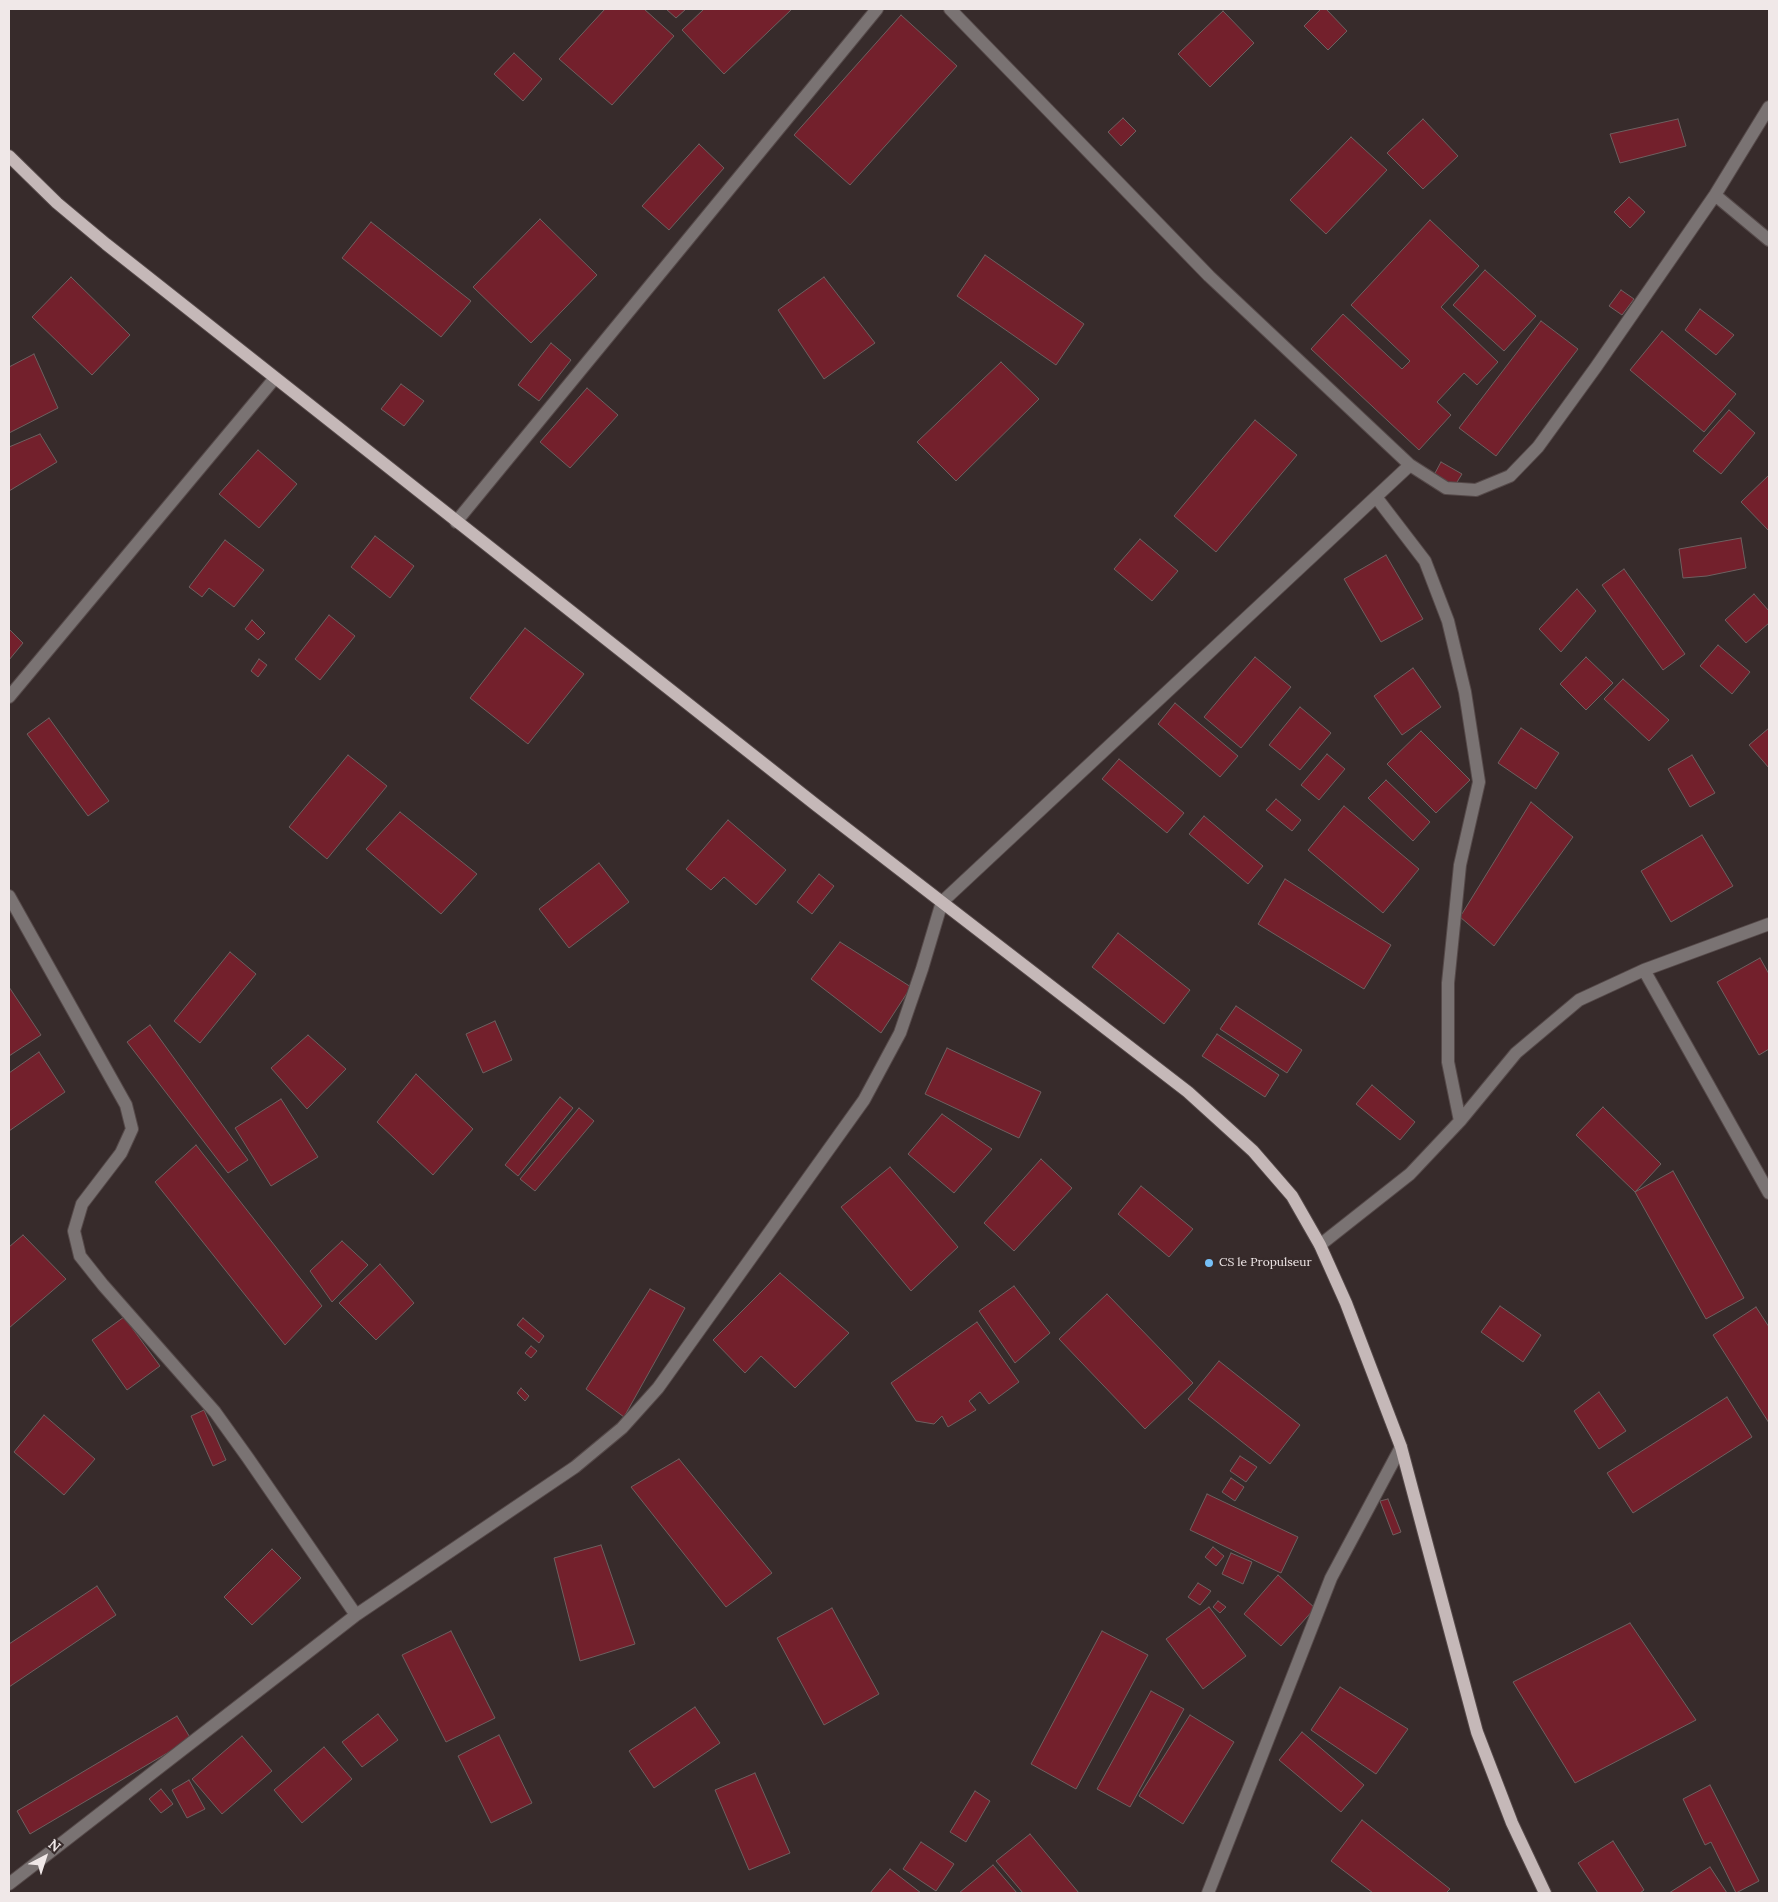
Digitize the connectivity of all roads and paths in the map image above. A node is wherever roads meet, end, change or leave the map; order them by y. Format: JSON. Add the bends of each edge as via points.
{"nodes":[{"id":1,"x":877,"y":9,"type":"edge"},
{"id":2,"x":950,"y":9,"type":"edge"},
{"id":3,"x":1769,"y":107,"type":"edge"},
{"id":4,"x":9,"y":156,"type":"edge"},
{"id":5,"x":1715,"y":195,"type":"junction"},
{"id":6,"x":1769,"y":240,"type":"edge"},
{"id":7,"x":275,"y":378,"type":"junction"},
{"id":8,"x":1410,"y":465,"type":"junction"},
{"id":9,"x":1376,"y":497,"type":"junction"},
{"id":10,"x":456,"y":522,"type":"junction"},
{"id":11,"x":9,"y":697,"type":"edge"},
{"id":12,"x":9,"y":896,"type":"edge"},
{"id":13,"x":942,"y":902,"type":"junction"},
{"id":14,"x":1769,"y":924,"type":"edge"},
{"id":15,"x":1644,"y":970,"type":"junction"},
{"id":16,"x":1460,"y":1121,"type":"junction"},
{"id":17,"x":1769,"y":1193,"type":"edge"},
{"id":18,"x":1320,"y":1245,"type":"junction"},
{"id":19,"x":1401,"y":1447,"type":"junction"},
{"id":20,"x":356,"y":1615,"type":"junction"},
{"id":21,"x":9,"y":1884,"type":"edge"},
{"id":22,"x":1208,"y":1893,"type":"edge"},
{"id":23,"x":1545,"y":1893,"type":"edge"}],
"edges":[{"from":1,"to":10,"type":"street"},
{"from":2,"to":8,"type":"street","via":[[1209,276]]},
{"from":3,"to":5,"type":"street"},
{"from":4,"to":7,"type":"main road","via":[[92,233]]},
{"from":5,"to":6,"type":"street"},
{"from":5,"to":8,"type":"street","via":[[1538,447],[1510,476],[1476,490],[1446,488]]},
{"from":7,"to":10,"type":"main road"},
{"from":7,"to":11,"type":"street"},
{"from":8,"to":9,"type":"street"},
{"from":9,"to":13,"type":"street"},
{"from":9,"to":16,"type":"street","via":[[1425,561],[1448,621],[1465,692],[1479,782],[1460,865],[1448,983],[1448,1062]]},
{"from":10,"to":13,"type":"main road"},
{"from":12,"to":20,"type":"street","via":[[126,1105],[132,1129],[121,1153],[82,1204],[74,1231],[80,1256],[215,1412]]},
{"from":13,"to":18,"type":"main road","via":[[1188,1092],[1253,1151],[1292,1196]]},
{"from":13,"to":20,"type":"street","via":[[900,1033],[864,1100],[658,1388],[622,1428],[575,1467]]},
{"from":14,"to":15,"type":"street"},
{"from":15,"to":16,"type":"street","via":[[1579,1000],[1516,1053]]},
{"from":15,"to":17,"type":"street"},
{"from":16,"to":18,"type":"street","via":[[1410,1174]]},
{"from":18,"to":19,"type":"main road","via":[[1346,1303]]},
{"from":19,"to":22,"type":"street","via":[[1331,1578]]},
{"from":19,"to":23,"type":"main road","via":[[1477,1732],[1512,1823]]},
{"from":20,"to":21,"type":"street"}]}
